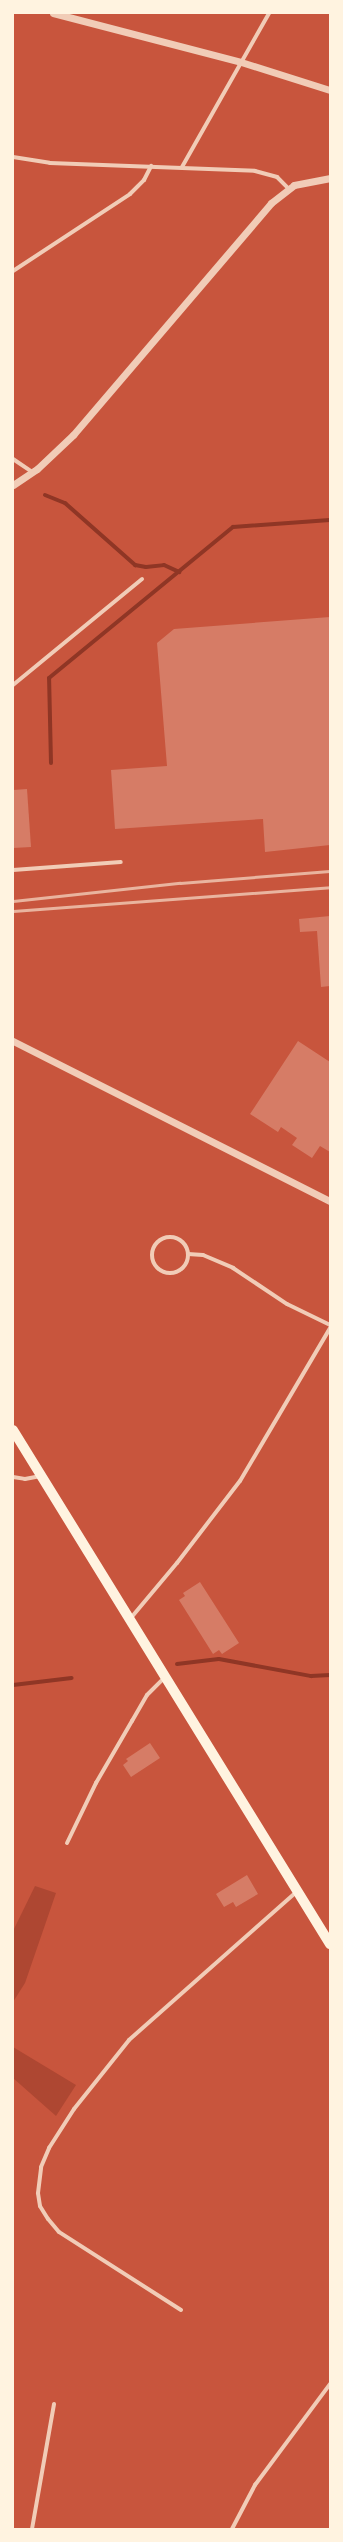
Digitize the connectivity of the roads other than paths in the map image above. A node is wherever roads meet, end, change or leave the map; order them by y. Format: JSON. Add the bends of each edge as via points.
{"nodes":[{"id":1,"x":53,"y":13,"type":"edge"},
{"id":2,"x":269,"y":13,"type":"edge"},
{"id":3,"x":241,"y":62,"type":"junction"},
{"id":4,"x":330,"y":90,"type":"edge"},
{"id":5,"x":13,"y":156,"type":"edge"},
{"id":6,"x":151,"y":166,"type":"junction"},
{"id":7,"x":182,"y":167,"type":"junction"},
{"id":8,"x":330,"y":178,"type":"edge"},
{"id":9,"x":288,"y":188,"type":"junction"},
{"id":10,"x":13,"y":271,"type":"edge"},
{"id":11,"x":13,"y":459,"type":"edge"},
{"id":12,"x":32,"y":473,"type":"junction"},
{"id":13,"x":13,"y":486,"type":"edge"},
{"id":14,"x":142,"y":579,"type":"dead end"},
{"id":15,"x":13,"y":685,"type":"edge"},
{"id":16,"x":121,"y":862,"type":"dead end"},
{"id":17,"x":13,"y":870,"type":"edge"},
{"id":18,"x":13,"y":1041,"type":"edge"},
{"id":19,"x":330,"y":1201,"type":"edge"},
{"id":20,"x":188,"y":1254,"type":"junction"},
{"id":21,"x":330,"y":1326,"type":"edge"},
{"id":22,"x":13,"y":1430,"type":"edge"},
{"id":23,"x":13,"y":1476,"type":"edge"},
{"id":24,"x":42,"y":1476,"type":"junction"},
{"id":25,"x":129,"y":1619,"type":"junction"},
{"id":26,"x":165,"y":1676,"type":"junction"},
{"id":27,"x":67,"y":1843,"type":"dead end"},
{"id":28,"x":297,"y":1891,"type":"junction"},
{"id":29,"x":330,"y":1944,"type":"edge"},
{"id":30,"x":181,"y":2310,"type":"dead end"},
{"id":31,"x":330,"y":2384,"type":"edge"},
{"id":32,"x":54,"y":2404,"type":"dead end"},
{"id":33,"x":32,"y":2529,"type":"edge"},
{"id":34,"x":232,"y":2529,"type":"edge"}],
"edges":[{"from":1,"to":3,"type":"street"},
{"from":2,"to":3,"type":"street"},
{"from":3,"to":4,"type":"street"},
{"from":3,"to":7,"type":"street"},
{"from":5,"to":6,"type":"street","via":[[50,163]]},
{"from":6,"to":7,"type":"street"},
{"from":6,"to":10,"type":"street","via":[[144,180],[130,194]]},
{"from":7,"to":9,"type":"street","via":[[259,171],[277,177]]},
{"from":8,"to":9,"type":"street","via":[[309,180]]},
{"from":9,"to":12,"type":"street","via":[[258,216],[72,435]]},
{"from":11,"to":12,"type":"street"},
{"from":12,"to":13,"type":"street"},
{"from":14,"to":15,"type":"street"},
{"from":16,"to":17,"type":"street"},
{"from":18,"to":19,"type":"street"},
{"from":20,"to":20,"type":"street","via":[[181,1240],[170,1237],[159,1241],[152,1254],[155,1265],[168,1273],[183,1268]]},
{"from":20,"to":21,"type":"street","via":[[204,1255],[233,1268],[287,1304]]},
{"from":21,"to":25,"type":"street","via":[[240,1481],[181,1558]]},
{"from":22,"to":24,"type":"main road"},
{"from":23,"to":24,"type":"street","via":[[25,1479]]},
{"from":24,"to":25,"type":"main road"},
{"from":25,"to":26,"type":"main road"},
{"from":26,"to":27,"type":"street","via":[[147,1696],[132,1721],[96,1783]]},
{"from":26,"to":28,"type":"main road"},
{"from":28,"to":29,"type":"main road"},
{"from":28,"to":30,"type":"street","via":[[180,1991],[129,2040],[74,2109],[49,2148],[39,2175],[40,2206],[59,2232]]},
{"from":31,"to":34,"type":"street","via":[[255,2485]]},
{"from":32,"to":33,"type":"street"}]}
